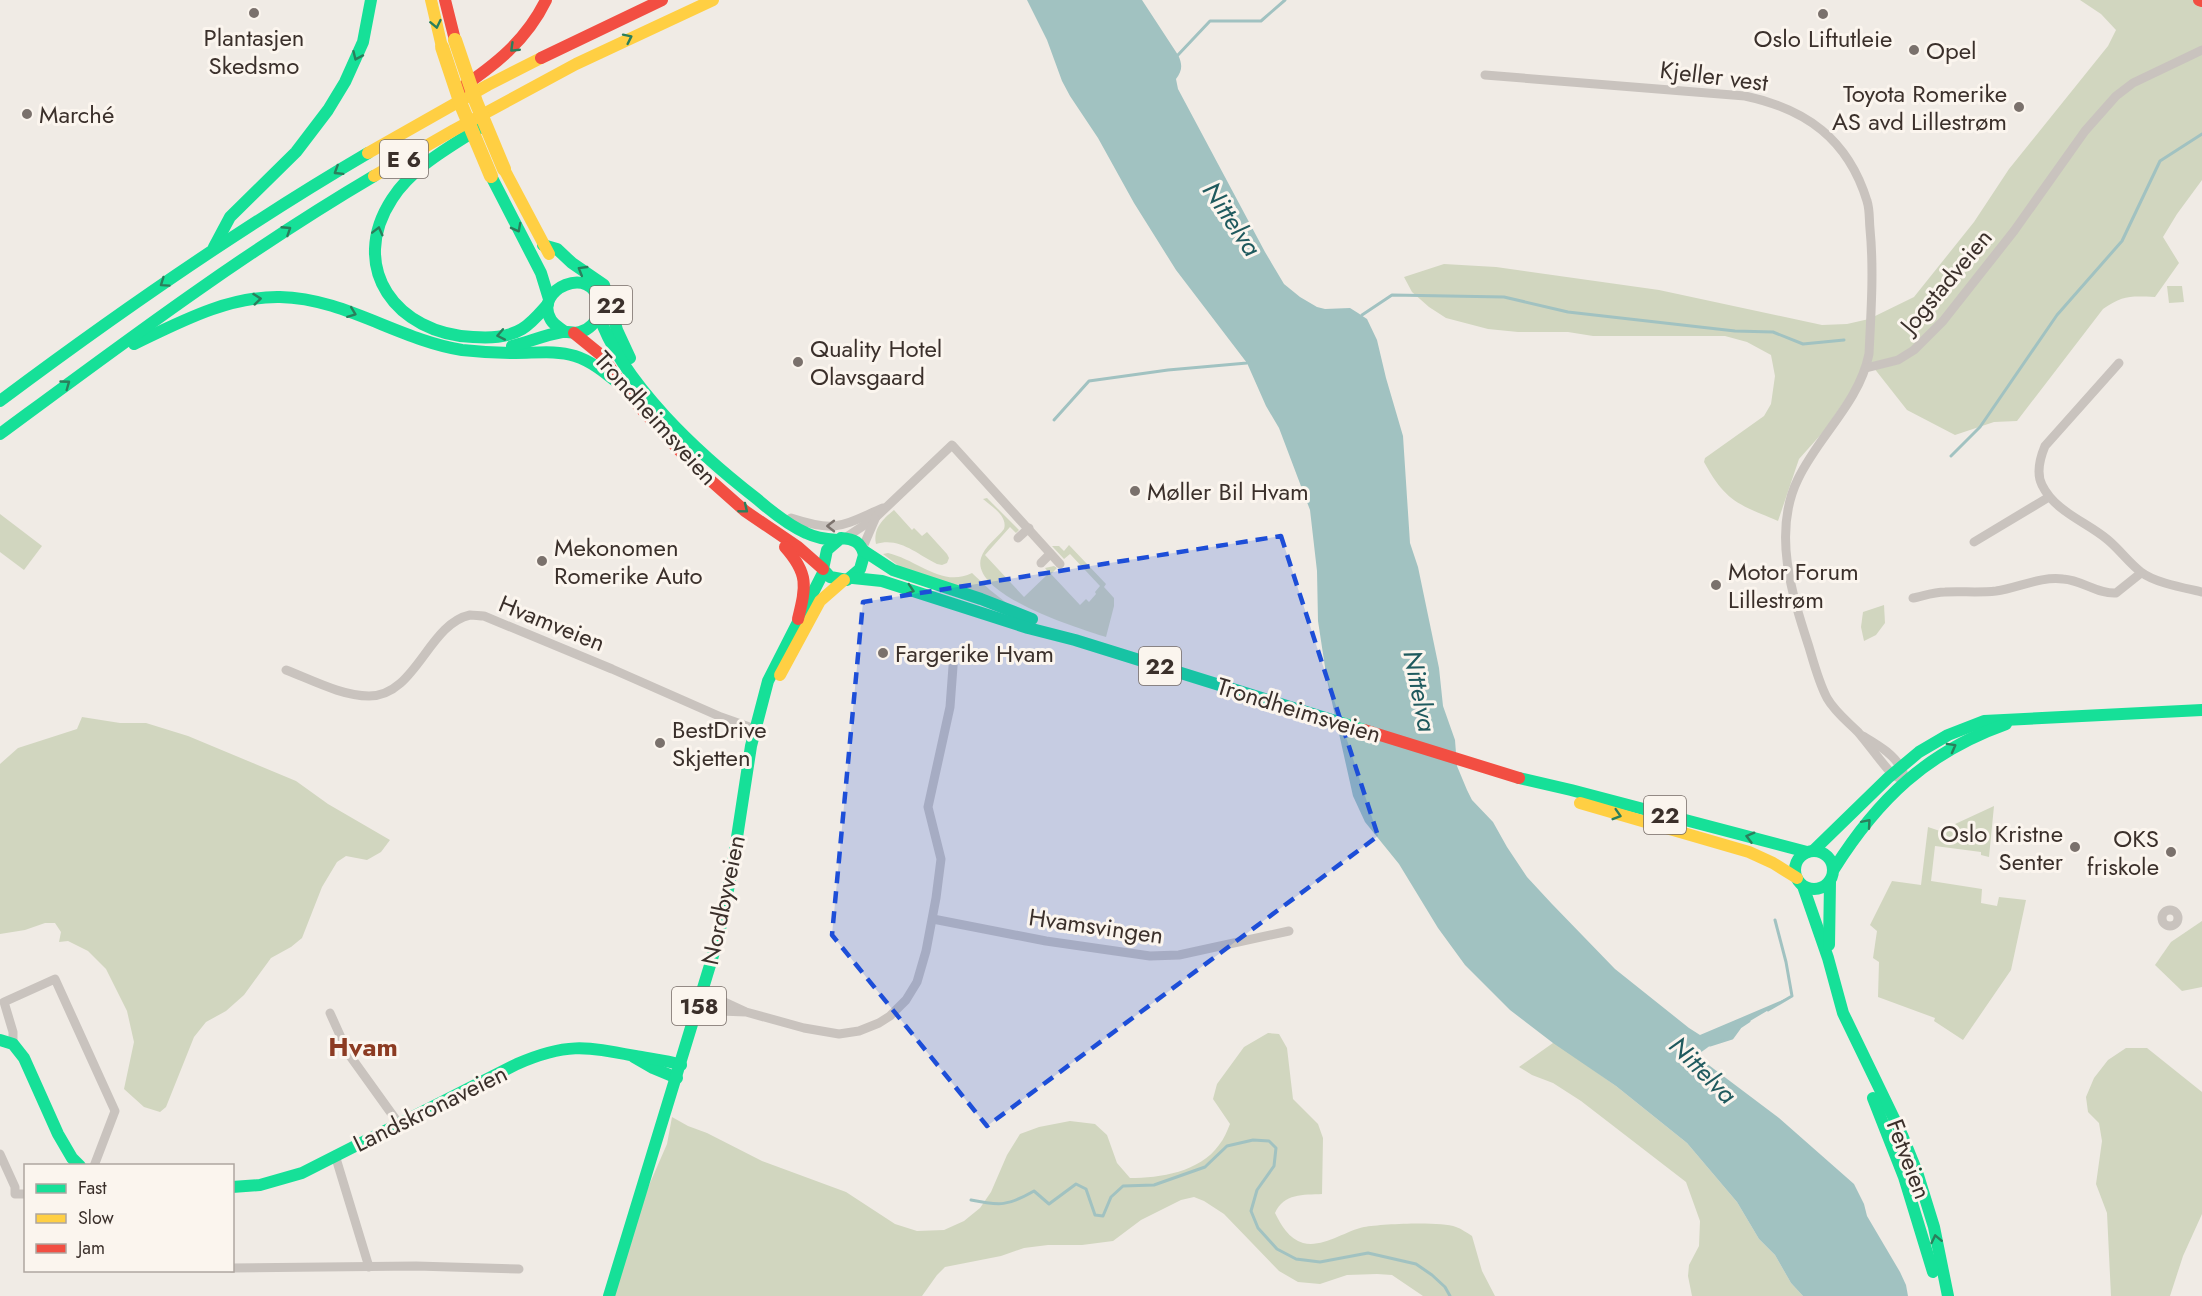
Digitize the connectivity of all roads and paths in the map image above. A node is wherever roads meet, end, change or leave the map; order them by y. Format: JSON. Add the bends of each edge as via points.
{"nodes":[{"id":1,"x":371,"y":0,"type":"edge"},
{"id":2,"x":431,"y":0,"type":"edge"},
{"id":3,"x":445,"y":0,"type":"edge"},
{"id":4,"x":546,"y":0,"type":"edge"},
{"id":5,"x":662,"y":0,"type":"edge"},
{"id":6,"x":713,"y":0,"type":"edge"},
{"id":7,"x":2202,"y":50,"type":"edge"},
{"id":8,"x":576,"y":64,"type":"junction"},
{"id":9,"x":1485,"y":75,"type":"dead end"},
{"id":10,"x":416,"y":124,"type":"junction"},
{"id":11,"x":543,"y":245,"type":"junction"},
{"id":12,"x":212,"y":250,"type":"junction"},
{"id":13,"x":578,"y":282,"type":"junction"},
{"id":14,"x":549,"y":302,"type":"junction"},
{"id":15,"x":598,"y":313,"type":"junction"},
{"id":16,"x":570,"y":332,"type":"junction"},
{"id":17,"x":481,"y":350,"type":"junction"},
{"id":18,"x":96,"y":362,"type":"junction"},
{"id":19,"x":2119,"y":363,"type":"dead end"},
{"id":20,"x":1866,"y":368,"type":"junction"},
{"id":21,"x":624,"y":388,"type":"junction"},
{"id":22,"x":646,"y":392,"type":"junction"},
{"id":23,"x":0,"y":401,"type":"edge"},
{"id":24,"x":0,"y":434,"type":"edge"},
{"id":25,"x":2049,"y":497,"type":"junction"},
{"id":26,"x":885,"y":507,"type":"junction"},
{"id":27,"x":773,"y":512,"type":"junction"},
{"id":28,"x":875,"y":518,"type":"junction"},
{"id":29,"x":766,"y":526,"type":"junction"},
{"id":30,"x":1029,"y":528,"type":"junction"},
{"id":31,"x":1018,"y":538,"type":"dead end"},
{"id":32,"x":841,"y":539,"type":"junction"},
{"id":33,"x":1974,"y":542,"type":"dead end"},
{"id":34,"x":864,"y":549,"type":"junction"},
{"id":35,"x":1050,"y":554,"type":"junction"},
{"id":36,"x":1041,"y":563,"type":"dead end"},
{"id":37,"x":1060,"y":564,"type":"dead end"},
{"id":38,"x":823,"y":570,"type":"junction"},
{"id":39,"x":2141,"y":573,"type":"junction"},
{"id":40,"x":848,"y":579,"type":"junction"},
{"id":41,"x":2202,"y":592,"type":"edge"},
{"id":42,"x":1913,"y":598,"type":"dead end"},
{"id":43,"x":798,"y":619,"type":"junction"},
{"id":44,"x":1075,"y":639,"type":"junction"},
{"id":45,"x":954,"y":653,"type":"dead end"},
{"id":46,"x":286,"y":670,"type":"dead end"},
{"id":47,"x":760,"y":708,"type":"junction"},
{"id":48,"x":2202,"y":710,"type":"edge"},
{"id":49,"x":2015,"y":720,"type":"junction"},
{"id":50,"x":754,"y":729,"type":"junction"},
{"id":51,"x":1896,"y":770,"type":"junction"},
{"id":52,"x":1524,"y":780,"type":"junction"},
{"id":53,"x":1906,"y":782,"type":"junction"},
{"id":54,"x":1810,"y":851,"type":"junction"},
{"id":55,"x":1832,"y":875,"type":"junction"},
{"id":56,"x":1800,"y":882,"type":"junction"},
{"id":57,"x":933,"y":919,"type":"junction"},
{"id":58,"x":1289,"y":931,"type":"dead end"},
{"id":59,"x":1828,"y":958,"type":"junction"},
{"id":60,"x":701,"y":998,"type":"junction"},
{"id":61,"x":746,"y":1012,"type":"junction"},
{"id":62,"x":330,"y":1013,"type":"dead end"},
{"id":63,"x":1850,"y":1029,"type":"junction"},
{"id":64,"x":7,"y":1042,"type":"edge"},
{"id":65,"x":679,"y":1072,"type":"junction"},
{"id":66,"x":399,"y":1124,"type":"junction"},
{"id":67,"x":0,"y":1154,"type":"edge"},
{"id":68,"x":334,"y":1155,"type":"junction"},
{"id":69,"x":78,"y":1164,"type":"edge"},
{"id":70,"x":95,"y":1164,"type":"edge"},
{"id":71,"x":234,"y":1187,"type":"edge"},
{"id":72,"x":24,"y":1194,"type":"edge"},
{"id":73,"x":369,"y":1267,"type":"junction"},
{"id":74,"x":234,"y":1268,"type":"edge"},
{"id":75,"x":519,"y":1269,"type":"dead end"},
{"id":76,"x":609,"y":1296,"type":"edge"},
{"id":77,"x":1938,"y":1296,"type":"edge"},
{"id":78,"x":1948,"y":1296,"type":"edge"}],
"edges":[{"from":1,"to":12,"type":"main road","number":"E 6","one_way":true,"via":[[361,48],[328,110],[296,152],[230,217]]},
{"from":2,"to":14,"type":"main road","number":"22","one_way":true,"bridge":true,"via":[[462,107],[491,176],[541,273]]},
{"from":3,"to":11,"type":"main road","number":"22","bridge":true,"via":[[476,102],[504,169]]},
{"from":4,"to":10,"type":"main road","one_way":true,"via":[[531,28],[511,52],[444,99]]},
{"from":5,"to":10,"type":"main road","number":"E 6"},
{"from":8,"to":6,"type":"main road","number":"E 6","one_way":true},
{"from":7,"to":20,"type":"street","name":"Jogstadveien","via":[[2133,83],[2116,96],[2085,131],[1943,321],[1898,360]]},
{"from":14,"to":8,"type":"main road","one_way":true,"via":[[529,324],[503,336],[477,338],[441,333],[411,320],[387,295],[376,269],[374,246],[379,222],[410,179],[443,152]]},
{"from":18,"to":8,"type":"main road","number":"E 6","one_way":true,"via":[[219,274],[324,207]]},
{"from":9,"to":20,"type":"street","name":"Kjeller vest","via":[[1745,96],[1772,101],[1819,126],[1847,160],[1868,203],[1872,287]]},
{"from":10,"to":12,"type":"main road","number":"E 6","one_way":true},
{"from":11,"to":13,"type":"main road","number":"22","via":[[559,267]]},
{"from":22,"to":11,"type":"main road","number":"22","one_way":true,"via":[[640,372],[622,344],[604,285],[557,249]]},
{"from":12,"to":23,"type":"main road","number":"E 6","one_way":true},
{"from":13,"to":14,"type":"main road","number":"22","via":[[560,285]]},
{"from":13,"to":15,"type":"main road","number":"22","via":[[595,293]]},
{"from":14,"to":16,"type":"main road","number":"22","via":[[552,321]]},
{"from":15,"to":16,"type":"main road","number":"22","via":[[587,329]]},
{"from":15,"to":22,"type":"main road","name":"Trondheimsveien","number":"22","via":[[610,345]]},
{"from":16,"to":17,"type":"main road"},
{"from":16,"to":21,"type":"main road","name":"Trondheimsveien","number":"22","via":[[601,355]]},
{"from":18,"to":17,"type":"main road","one_way":true,"via":[[220,307],[249,299],[279,297],[333,306],[434,345]]},
{"from":17,"to":21,"type":"main road","via":[[573,355],[592,363]]},
{"from":24,"to":18,"type":"main road","number":"E 6","one_way":true},
{"from":19,"to":25,"type":"street","via":[[2045,446],[2039,478]]},
{"from":20,"to":51,"type":"street","via":[[1858,388],[1796,481],[1786,534],[1788,564],[1821,685],[1833,706],[1858,733],[1888,753]]},
{"from":21,"to":29,"type":"main road","name":"Trondheimsveien","number":"22","one_way":true,"via":[[691,463]]},
{"from":22,"to":27,"type":"main road","name":"Trondheimsveien","number":"22","via":[[704,454]]},
{"from":25,"to":33,"type":"street"},
{"from":25,"to":39,"type":"street","via":[[2103,536]]},
{"from":26,"to":27,"type":"street","one_way":true,"via":[[834,527],[805,523]]},
{"from":26,"to":28,"type":"street"},
{"from":26,"to":30,"type":"street","via":[[952,445]]},
{"from":27,"to":32,"type":"main road","name":"Trondheimsveien","number":"22","via":[[810,535]]},
{"from":28,"to":32,"type":"street"},
{"from":28,"to":34,"type":"street"},
{"from":29,"to":38,"type":"main road","name":"Trondheimsveien","number":"22"},
{"from":29,"to":43,"type":"main road","number":"22","via":[[803,570],[805,585]]},
{"from":30,"to":31,"type":"street"},
{"from":30,"to":35,"type":"street"},
{"from":32,"to":34,"type":"main road","number":"22","via":[[857,542]]},
{"from":32,"to":38,"type":"main road","via":[[825,553]]},
{"from":34,"to":40,"type":"main road","via":[[863,564]]},
{"from":34,"to":44,"type":"main road","name":"Trondheimsveien","number":"22","via":[[893,570],[1008,609]]},
{"from":35,"to":36,"type":"street"},
{"from":35,"to":37,"type":"street"},
{"from":38,"to":40,"type":"main road","number":"22","via":[[835,579]]},
{"from":38,"to":43,"type":"main road","name":"Nordbyveien","number":"158"},
{"from":39,"to":41,"type":"street"},
{"from":39,"to":42,"type":"street","via":[[2116,593],[2048,578],[1993,591],[1944,592]]},
{"from":40,"to":44,"type":"main road","name":"Trondheimsveien","number":"22","one_way":true,"via":[[882,581]]},
{"from":40,"to":47,"type":"main road","name":"Nordbyveien","number":"158","via":[[816,607]]},
{"from":43,"to":47,"type":"main road","name":"Nordbyveien","number":"158","via":[[768,681]]},
{"from":44,"to":52,"type":"main road","name":"Trondheimsveien","number":"22"},
{"from":45,"to":57,"type":"street","via":[[950,707],[928,807],[941,859]]},
{"from":46,"to":50,"type":"street","name":"Hvamveien","via":[[338,690],[368,696],[383,694],[414,669],[456,622],[470,615],[484,616]]},
{"from":47,"to":50,"type":"main road","name":"Nordbyveien","number":"158"},
{"from":48,"to":49,"type":"main road"},
{"from":49,"to":51,"type":"main road","via":[[1984,721],[1959,730]]},
{"from":53,"to":49,"type":"main road","one_way":true,"via":[[1946,750]]},
{"from":50,"to":60,"type":"main road","name":"Nordbyveien","number":"158","via":[[728,894]]},
{"from":51,"to":53,"type":"street"},
{"from":51,"to":54,"type":"main road","via":[[1836,831]]},
{"from":54,"to":52,"type":"main road","name":"Trondheimsveien","number":"22","one_way":true},
{"from":52,"to":56,"type":"main road","name":"Trondheimsveien","number":"22","one_way":true,"via":[[1602,811],[1749,852]]},
{"from":55,"to":53,"type":"main road","one_way":true,"via":[[1855,838]]},
{"from":54,"to":55,"type":"main road","number":"22","via":[[1827,856]]},
{"from":54,"to":56,"type":"main road","via":[[1796,866]]},
{"from":55,"to":56,"type":"main road","via":[[1826,886],[1814,890]]},
{"from":55,"to":59,"type":"main road","name":"Fetveien"},
{"from":56,"to":59,"type":"main road","name":"Fetveien"},
{"from":57,"to":58,"type":"street","name":"Hvamsvingen","via":[[1150,956],[1179,955]]},
{"from":57,"to":61,"type":"street","via":[[912,991],[879,1023],[839,1034]]},
{"from":59,"to":63,"type":"main road","name":"Fetveien"},
{"from":60,"to":61,"type":"street"},
{"from":60,"to":61,"type":"street","via":[[720,1011]]},
{"from":60,"to":65,"type":"main road","name":"Nordbyveien","number":"158"},
{"from":62,"to":66,"type":"street","via":[[348,1053]]},
{"from":63,"to":77,"type":"main road","name":"Fetveien","via":[[1855,1055],[1907,1185]]},
{"from":78,"to":63,"type":"main road","name":"Fetveien","one_way":true,"via":[[1934,1227],[1917,1172]]},
{"from":64,"to":69,"type":"main road","via":[[24,1058],[65,1147]]},
{"from":64,"to":70,"type":"street","via":[[14,1032],[4,1002],[55,979],[115,1111]]},
{"from":65,"to":66,"type":"main road","name":"Landskronaveien","via":[[653,1068],[631,1055],[608,1049],[564,1048],[541,1053]]},
{"from":65,"to":76,"type":"main road","name":"Nordbyveien","number":"158"},
{"from":66,"to":68,"type":"main road","name":"Landskronaveien"},
{"from":67,"to":72,"type":"street","via":[[15,1194]]},
{"from":68,"to":71,"type":"main road","name":"Landskronaveien","via":[[279,1181]]},
{"from":68,"to":73,"type":"street"},
{"from":73,"to":74,"type":"street"},
{"from":73,"to":75,"type":"street"}]}
